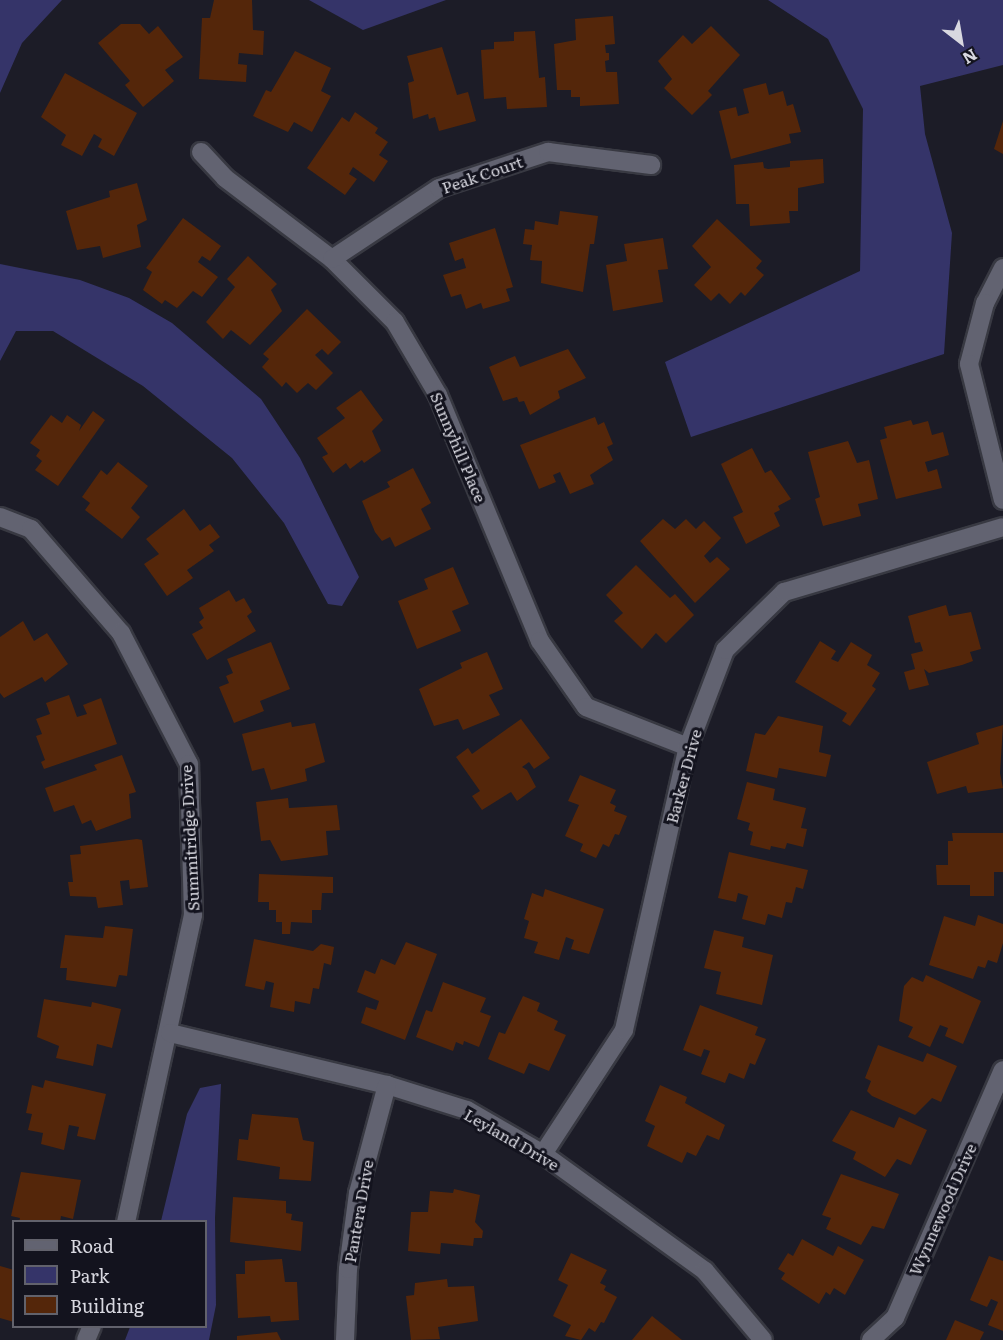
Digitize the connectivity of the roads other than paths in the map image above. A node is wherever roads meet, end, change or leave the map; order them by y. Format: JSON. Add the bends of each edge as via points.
{"nodes":[{"id":1,"x":201,"y":152,"type":"dead end"},
{"id":2,"x":651,"y":165,"type":"dead end"},
{"id":3,"x":332,"y":259,"type":"junction"},
{"id":4,"x":1003,"y":268,"type":"edge"},
{"id":5,"x":1003,"y":500,"type":"edge"},
{"id":6,"x":0,"y":517,"type":"edge"},
{"id":7,"x":1003,"y":527,"type":"edge"},
{"id":8,"x":688,"y":747,"type":"junction"},
{"id":9,"x":170,"y":1033,"type":"junction"},
{"id":10,"x":1003,"y":1070,"type":"edge"},
{"id":11,"x":387,"y":1085,"type":"junction"},
{"id":12,"x":543,"y":1154,"type":"junction"},
{"id":13,"x":126,"y":1220,"type":"edge"},
{"id":14,"x":345,"y":1340,"type":"edge"},
{"id":15,"x":762,"y":1340,"type":"edge"},
{"id":16,"x":871,"y":1340,"type":"edge"}],
"edges":[{"from":1,"to":3,"type":"street","name":"Sunnyhill Place","via":[[225,178]]},
{"from":2,"to":3,"type":"street","name":"Peak Court","via":[[548,152],[439,188]]},
{"from":3,"to":8,"type":"street","name":"Sunnyhill Place","via":[[395,322],[438,394],[540,641],[586,707]]},
{"from":4,"to":5,"type":"street","via":[[984,303],[969,364]]},
{"from":6,"to":9,"type":"street","name":"Summitridge Drive","via":[[31,529],[121,633],[189,764],[193,915]]},
{"from":7,"to":8,"type":"street","name":"Barker Drive","via":[[784,592],[725,650]]},
{"from":8,"to":12,"type":"street","name":"Barker Drive","via":[[624,1030]]},
{"from":9,"to":11,"type":"street","name":"Leyland Drive"},
{"from":9,"to":13,"type":"street","name":"Summitridge Drive"},
{"from":10,"to":16,"type":"street","name":"Wynnewood Drive","via":[[895,1318]]},
{"from":11,"to":12,"type":"street","name":"Leyland Drive","via":[[466,1110]]},
{"from":11,"to":14,"type":"street","name":"Pantera Drive","via":[[358,1193],[348,1269]]},
{"from":12,"to":15,"type":"street","name":"Leyland Drive","via":[[705,1271]]}]}
